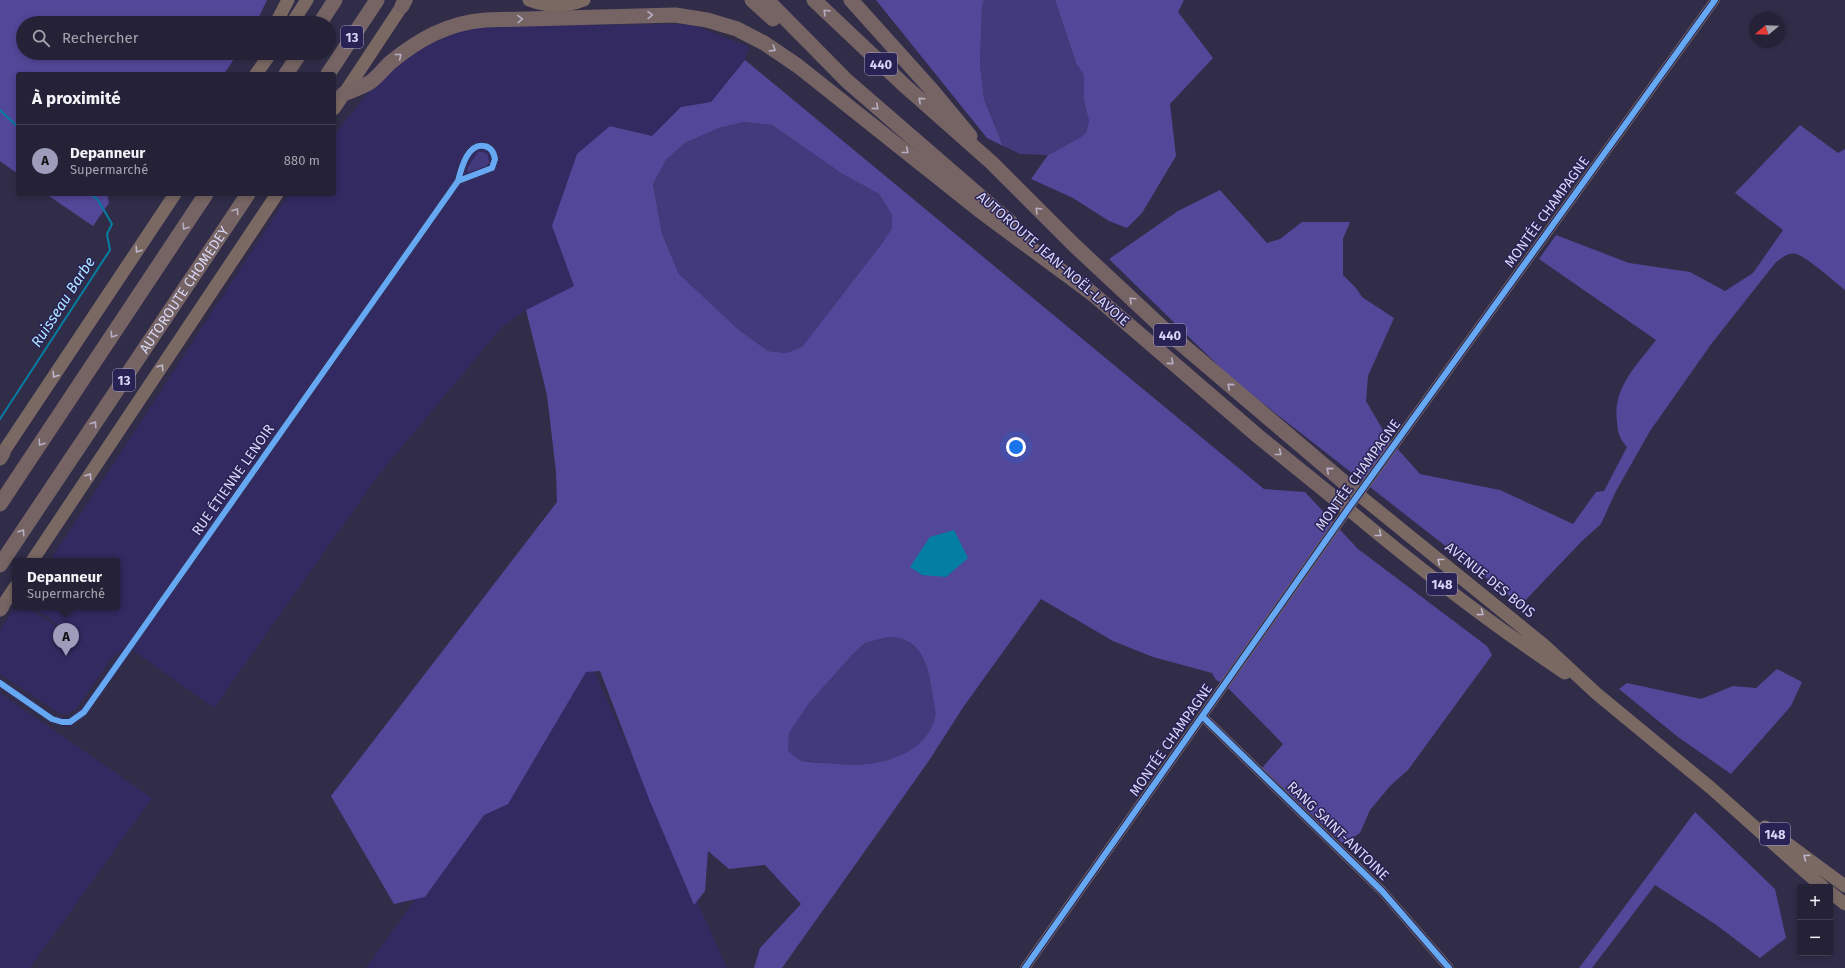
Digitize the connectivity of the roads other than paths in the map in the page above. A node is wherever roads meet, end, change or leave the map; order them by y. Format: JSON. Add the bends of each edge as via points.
{"nodes":[{"id":1,"x":288,"y":0,"type":"edge"},
{"id":2,"x":307,"y":0,"type":"edge"},
{"id":3,"x":335,"y":0,"type":"edge"},
{"id":4,"x":377,"y":0,"type":"edge"},
{"id":5,"x":528,"y":0,"type":"edge"},
{"id":6,"x":584,"y":0,"type":"edge"},
{"id":7,"x":752,"y":0,"type":"edge"},
{"id":8,"x":767,"y":0,"type":"edge"},
{"id":9,"x":814,"y":0,"type":"edge"},
{"id":10,"x":851,"y":0,"type":"edge"},
{"id":11,"x":860,"y":0,"type":"edge"},
{"id":12,"x":1715,"y":0,"type":"edge"},
{"id":13,"x":404,"y":2,"type":"edge"},
{"id":14,"x":280,"y":16,"type":"edge"},
{"id":15,"x":297,"y":16,"type":"edge"},
{"id":16,"x":325,"y":16,"type":"edge"},
{"id":17,"x":891,"y":44,"type":"junction"},
{"id":18,"x":256,"y":60,"type":"edge"},
{"id":19,"x":266,"y":60,"type":"edge"},
{"id":20,"x":295,"y":60,"type":"edge"},
{"id":21,"x":249,"y":72,"type":"edge"},
{"id":22,"x":257,"y":72,"type":"edge"},
{"id":23,"x":287,"y":72,"type":"edge"},
{"id":24,"x":329,"y":72,"type":"edge"},
{"id":25,"x":847,"y":81,"type":"junction"},
{"id":26,"x":343,"y":94,"type":"junction"},
{"id":27,"x":336,"y":105,"type":"edge"},
{"id":28,"x":992,"y":163,"type":"junction"},
{"id":29,"x":458,"y":181,"type":"junction"},
{"id":30,"x":174,"y":196,"type":"edge"},
{"id":31,"x":205,"y":196,"type":"edge"},
{"id":32,"x":247,"y":196,"type":"edge"},
{"id":33,"x":276,"y":196,"type":"edge"},
{"id":34,"x":1094,"y":295,"type":"junction"},
{"id":35,"x":1,"y":456,"type":"edge"},
{"id":36,"x":1359,"y":495,"type":"junction"},
{"id":37,"x":0,"y":504,"type":"edge"},
{"id":38,"x":1348,"y":509,"type":"junction"},
{"id":39,"x":34,"y":558,"type":"edge"},
{"id":40,"x":0,"y":565,"type":"edge"},
{"id":41,"x":12,"y":592,"type":"edge"},
{"id":42,"x":1,"y":608,"type":"edge"},
{"id":43,"x":0,"y":683,"type":"edge"},
{"id":44,"x":1597,"y":694,"type":"junction"},
{"id":45,"x":1203,"y":717,"type":"junction"},
{"id":46,"x":1711,"y":788,"type":"junction"},
{"id":47,"x":1819,"y":884,"type":"edge"},
{"id":48,"x":1845,"y":886,"type":"edge"},
{"id":49,"x":1833,"y":894,"type":"edge"},
{"id":50,"x":1845,"y":904,"type":"edge"},
{"id":51,"x":1025,"y":968,"type":"edge"},
{"id":52,"x":1449,"y":968,"type":"edge"}],
"edges":[{"from":1,"to":14,"type":"main road"},
{"from":2,"to":15,"type":"main road"},
{"from":3,"to":16,"type":"highway","number":"13"},
{"from":4,"to":24,"type":"highway","number":"13"},
{"from":5,"to":6,"type":"main road","via":[[556,6]]},
{"from":7,"to":25,"type":"highway"},
{"from":8,"to":25,"type":"highway","name":"AUTOROUTE JEAN-NOËL-LAVOIE","number":"440"},
{"from":28,"to":9,"type":"highway","name":"AUTOROUTE JEAN-NOËL-LAVOIE","number":"440","one_way":true,"via":[[910,91]]},
{"from":10,"to":17,"type":"highway"},
{"from":11,"to":17,"type":"highway"},
{"from":12,"to":36,"type":"street","name":"MONTÉE CHAMPAGNE"},
{"from":13,"to":26,"type":"main road"},
{"from":17,"to":28,"type":"highway"},
{"from":18,"to":21,"type":"main road"},
{"from":19,"to":22,"type":"main road"},
{"from":20,"to":23,"type":"highway"},
{"from":25,"to":34,"type":"highway","name":"AUTOROUTE JEAN-NOËL-LAVOIE","number":"440","one_way":true},
{"from":26,"to":27,"type":"main road"},
{"from":26,"to":34,"type":"highway","one_way":true,"via":[[370,82],[399,56],[422,40],[447,28],[470,22],[655,15],[685,16],[717,22],[755,38],[786,58],[979,210]]},
{"from":36,"to":28,"type":"highway","name":"AUTOROUTE JEAN-NOËL-LAVOIE","number":"440","one_way":true,"via":[[1166,331],[1074,245]]},
{"from":29,"to":29,"type":"street","name":"RUE ÉTIENNE LENOIR","via":[[492,168],[495,159],[490,149],[480,145],[471,150]]},
{"from":29,"to":43,"type":"street","name":"RUE ÉTIENNE LENOIR","via":[[84,712],[70,722],[58,721]]},
{"from":30,"to":35,"type":"main road","one_way":true},
{"from":31,"to":37,"type":"highway","number":"13","one_way":true},
{"from":40,"to":32,"type":"highway","name":"AUTOROUTE CHOMEDEY","number":"13","one_way":true},
{"from":39,"to":33,"type":"main road","one_way":true},
{"from":34,"to":38,"type":"highway","name":"AUTOROUTE JEAN-NOËL-LAVOIE","number":"440","one_way":true,"via":[[1259,437]]},
{"from":36,"to":38,"type":"street","name":"MONTÉE CHAMPAGNE"},
{"from":44,"to":36,"type":"main road","name":"AVENUE DES BOIS","number":"148","one_way":true,"via":[[1544,645]]},
{"from":38,"to":44,"type":"main road","name":"AVENUE DES BOIS","number":"148","one_way":true,"via":[[1512,636]]},
{"from":38,"to":45,"type":"street","name":"MONTÉE CHAMPAGNE"},
{"from":41,"to":42,"type":"main road"},
{"from":44,"to":46,"type":"main road","name":"AVENUE DES BOIS","number":"148"},
{"from":45,"to":51,"type":"street","name":"MONTÉE CHAMPAGNE"},
{"from":45,"to":52,"type":"street","name":"RANG SAINT-ANTOINE","via":[[1382,891]]},
{"from":46,"to":47,"type":"main road","name":"AVENUE DES BOIS","number":"148"},
{"from":48,"to":46,"type":"main road","name":"AVENUE DES BOIS","number":"148","one_way":true},
{"from":49,"to":50,"type":"main road"}]}
